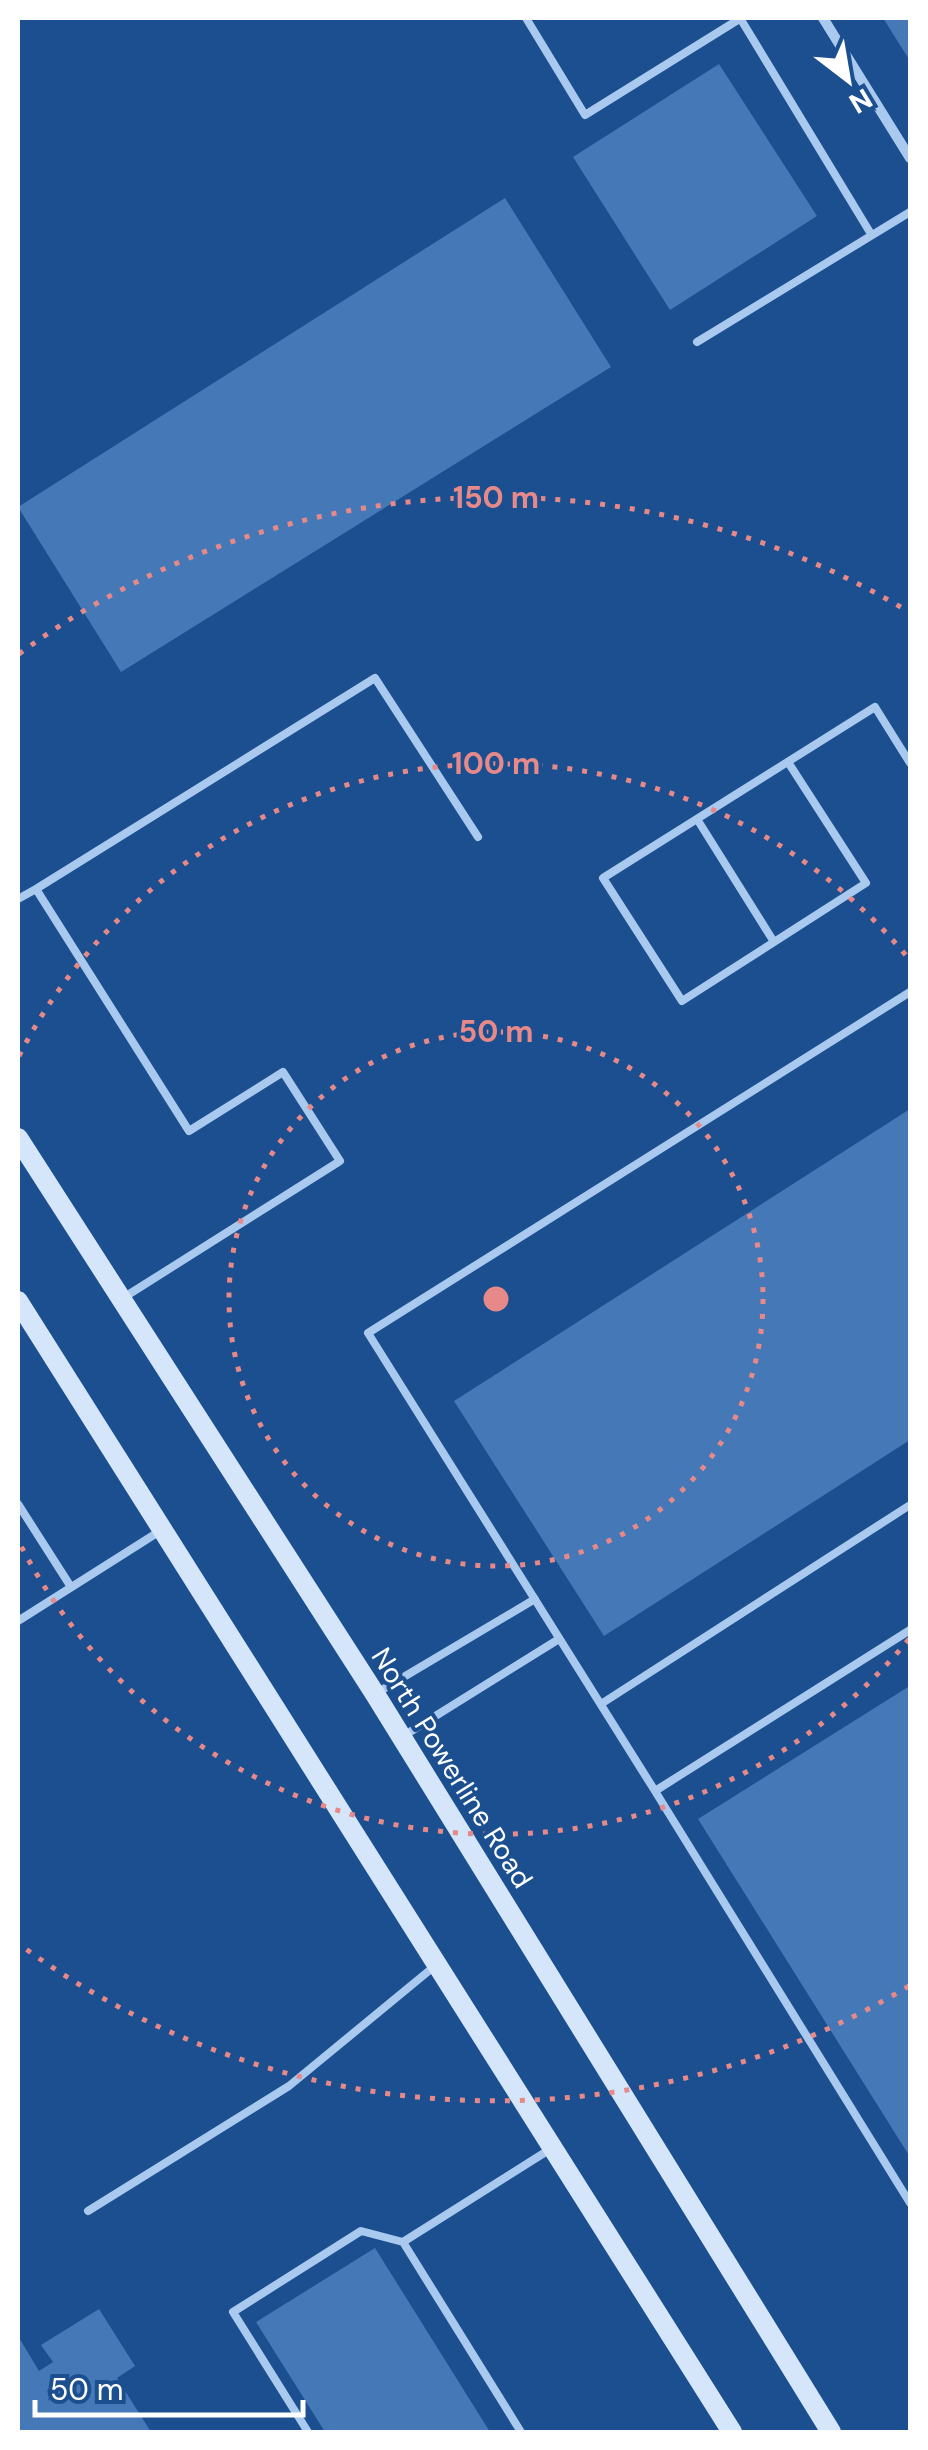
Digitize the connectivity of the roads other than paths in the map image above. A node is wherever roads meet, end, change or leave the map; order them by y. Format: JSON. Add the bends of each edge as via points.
{"nodes":[{"id":1,"x":526,"y":18,"type":"edge"},
{"id":2,"x":740,"y":18,"type":"edge"},
{"id":3,"x":823,"y":18,"type":"edge"},
{"id":4,"x":910,"y":158,"type":"edge"},
{"id":5,"x":910,"y":212,"type":"edge"},
{"id":6,"x":872,"y":234,"type":"junction"},
{"id":7,"x":697,"y":342,"type":"dead end"},
{"id":8,"x":788,"y":762,"type":"junction"},
{"id":9,"x":910,"y":763,"type":"edge"},
{"id":10,"x":697,"y":819,"type":"junction"},
{"id":11,"x":478,"y":837,"type":"dead end"},
{"id":12,"x":36,"y":889,"type":"junction"},
{"id":13,"x":18,"y":899,"type":"edge"},
{"id":14,"x":774,"y":942,"type":"junction"},
{"id":15,"x":910,"y":992,"type":"edge"},
{"id":16,"x":18,"y":1138,"type":"edge"},
{"id":17,"x":18,"y":1300,"type":"edge"},
{"id":18,"x":120,"y":1301,"type":"junction"},
{"id":19,"x":18,"y":1504,"type":"edge"},
{"id":20,"x":910,"y":1505,"type":"edge"},
{"id":21,"x":160,"y":1530,"type":"junction"},
{"id":22,"x":71,"y":1587,"type":"junction"},
{"id":23,"x":535,"y":1599,"type":"junction"},
{"id":24,"x":18,"y":1622,"type":"edge"},
{"id":25,"x":910,"y":1630,"type":"edge"},
{"id":26,"x":559,"y":1638,"type":"junction"},
{"id":27,"x":375,"y":1694,"type":"junction"},
{"id":28,"x":601,"y":1704,"type":"junction"},
{"id":29,"x":401,"y":1738,"type":"junction"},
{"id":30,"x":655,"y":1791,"type":"junction"},
{"id":31,"x":436,"y":1965,"type":"junction"},
{"id":32,"x":552,"y":2148,"type":"junction"},
{"id":33,"x":910,"y":2202,"type":"edge"},
{"id":34,"x":88,"y":2212,"type":"dead end"},
{"id":35,"x":403,"y":2242,"type":"junction"},
{"id":36,"x":308,"y":2432,"type":"edge"},
{"id":37,"x":521,"y":2432,"type":"edge"},
{"id":38,"x":732,"y":2432,"type":"edge"},
{"id":39,"x":832,"y":2432,"type":"edge"}],
"edges":[{"from":1,"to":2,"type":"lane","via":[[584,116]]},
{"from":2,"to":6,"type":"lane"},
{"from":3,"to":4,"type":"street"},
{"from":5,"to":6,"type":"lane"},
{"from":6,"to":7,"type":"lane"},
{"from":8,"to":9,"type":"lane","via":[[875,707]]},
{"from":8,"to":10,"type":"lane"},
{"from":8,"to":14,"type":"lane","via":[[866,883]]},
{"from":10,"to":14,"type":"lane"},
{"from":10,"to":14,"type":"lane","via":[[604,878],[613,894],[682,1001]]},
{"from":11,"to":12,"type":"lane","via":[[374,678]]},
{"from":12,"to":13,"type":"lane"},
{"from":12,"to":18,"type":"lane","via":[[190,1131],[283,1072],[340,1161]]},
{"from":15,"to":23,"type":"lane","via":[[368,1334]]},
{"from":16,"to":18,"type":"main road","name":"North Powerline Road"},
{"from":17,"to":21,"type":"main road"},
{"from":18,"to":27,"type":"main road","name":"North Powerline Road"},
{"from":19,"to":22,"type":"lane"},
{"from":20,"to":28,"type":"lane"},
{"from":21,"to":22,"type":"lane"},
{"from":21,"to":31,"type":"main road"},
{"from":22,"to":24,"type":"lane"},
{"from":23,"to":26,"type":"lane"},
{"from":23,"to":27,"type":"lane"},
{"from":25,"to":30,"type":"lane"},
{"from":26,"to":28,"type":"lane"},
{"from":26,"to":29,"type":"lane"},
{"from":27,"to":29,"type":"main road","name":"North Powerline Road"},
{"from":28,"to":30,"type":"lane"},
{"from":29,"to":39,"type":"main road","name":"North Powerline Road"},
{"from":30,"to":33,"type":"lane"},
{"from":31,"to":32,"type":"main road"},
{"from":31,"to":34,"type":"lane","via":[[289,2086]]},
{"from":32,"to":35,"type":"lane"},
{"from":32,"to":38,"type":"main road"},
{"from":35,"to":36,"type":"lane","via":[[361,2231],[233,2312]]},
{"from":35,"to":37,"type":"lane"}]}
